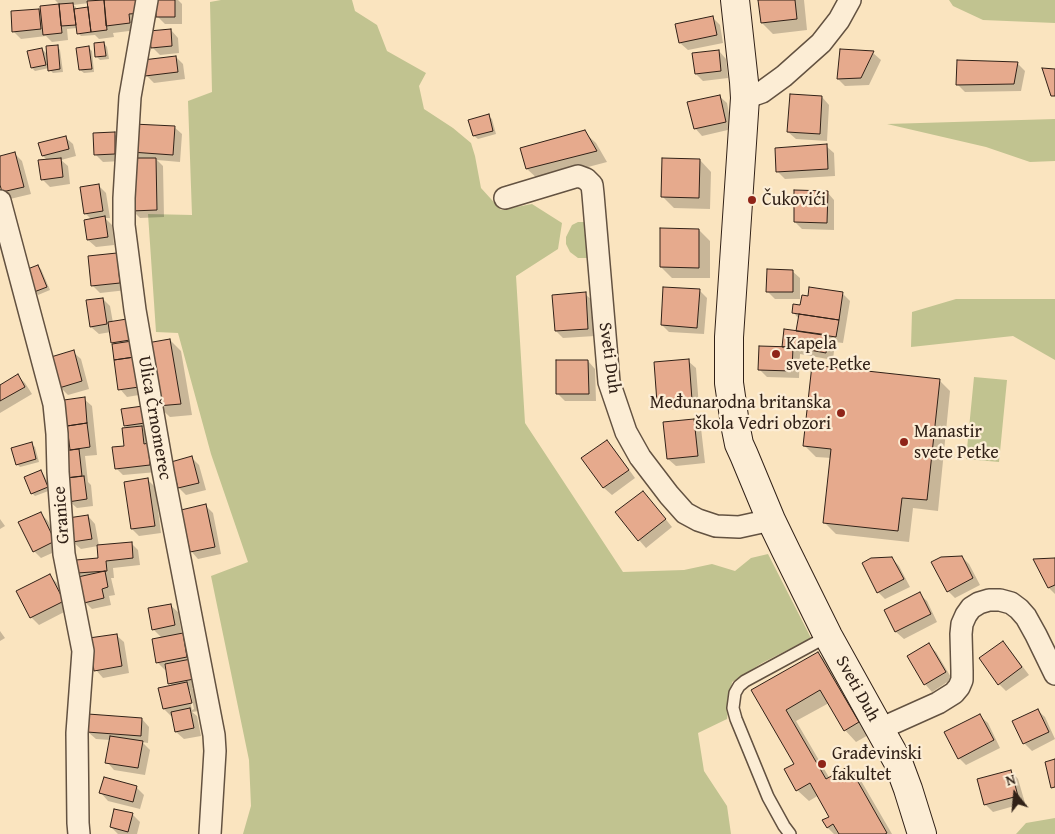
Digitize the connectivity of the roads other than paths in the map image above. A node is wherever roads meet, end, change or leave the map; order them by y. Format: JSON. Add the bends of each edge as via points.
{"nodes":[{"id":1,"x":147,"y":0,"type":"edge"},
{"id":2,"x":735,"y":0,"type":"edge"},
{"id":3,"x":850,"y":0,"type":"edge"},
{"id":4,"x":745,"y":98,"type":"junction"},
{"id":5,"x":505,"y":198,"type":"dead end"},
{"id":6,"x":0,"y":201,"type":"edge"},
{"id":7,"x":771,"y":520,"type":"junction"},
{"id":8,"x":828,"y":636,"type":"junction"},
{"id":9,"x":1055,"y":674,"type":"edge"},
{"id":10,"x":880,"y":729,"type":"junction"},
{"id":11,"x":79,"y":834,"type":"edge"},
{"id":12,"x":210,"y":834,"type":"edge"},
{"id":13,"x":790,"y":834,"type":"edge"},
{"id":14,"x":922,"y":834,"type":"edge"}],
"edges":[{"from":1,"to":12,"type":"street","name":"Ulica Črnomerec","via":[[130,97],[124,225],[163,471],[214,735]]},
{"from":2,"to":4,"type":"main road","name":"Sveti Duh"},
{"from":3,"to":4,"type":"street","via":[[821,42],[784,76],[762,92]]},
{"from":4,"to":7,"type":"main road","name":"Sveti Duh","via":[[728,337],[729,383],[739,444]]},
{"from":5,"to":7,"type":"street","name":"Sveti Duh","via":[[578,176],[586,178],[592,185],[609,382],[626,432],[640,458],[686,513],[716,526],[739,527]]},
{"from":6,"to":11,"type":"street","name":"Granice","via":[[54,404],[64,554],[83,651],[77,733]]},
{"from":7,"to":8,"type":"main road","name":"Sveti Duh"},
{"from":8,"to":10,"type":"main road","name":"Sveti Duh"},
{"from":8,"to":13,"type":"lane","via":[[746,681],[735,693],[733,708],[736,719],[768,797]]},
{"from":9,"to":10,"type":"street","name":"Sveti Duh","via":[[1019,609],[1000,600],[979,603],[971,608],[962,624],[962,680],[959,687],[938,703]]},
{"from":10,"to":14,"type":"main road","name":"Sveti Duh","via":[[898,762]]}]}
